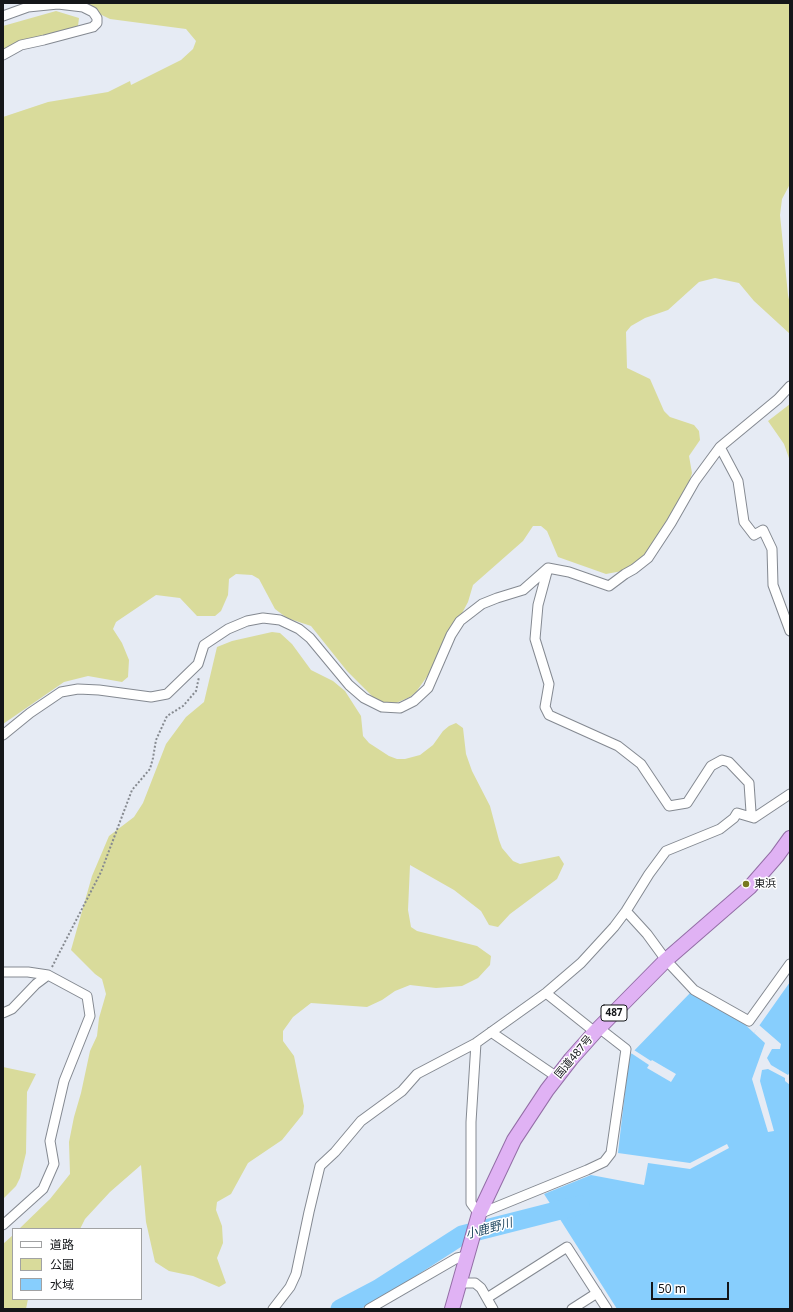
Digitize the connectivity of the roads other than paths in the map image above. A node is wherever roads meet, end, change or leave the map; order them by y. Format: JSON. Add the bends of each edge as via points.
{"nodes":[{"id":1,"x":3,"y":16,"type":"edge"},
{"id":2,"x":3,"y":55,"type":"edge"},
{"id":3,"x":790,"y":386,"type":"edge"},
{"id":4,"x":720,"y":447,"type":"junction"},
{"id":5,"x":548,"y":568,"type":"junction"},
{"id":6,"x":790,"y":631,"type":"edge"},
{"id":7,"x":3,"y":735,"type":"edge"},
{"id":8,"x":790,"y":794,"type":"edge"},
{"id":9,"x":754,"y":818,"type":"junction"},
{"id":10,"x":790,"y":838,"type":"edge"},
{"id":11,"x":626,"y":912,"type":"junction"},
{"id":12,"x":666,"y":960,"type":"junction"},
{"id":13,"x":790,"y":964,"type":"edge"},
{"id":14,"x":3,"y":972,"type":"edge"},
{"id":15,"x":48,"y":975,"type":"junction"},
{"id":16,"x":546,"y":993,"type":"junction"},
{"id":17,"x":3,"y":1013,"type":"edge"},
{"id":18,"x":597,"y":1030,"type":"junction"},
{"id":19,"x":491,"y":1032,"type":"junction"},
{"id":20,"x":476,"y":1043,"type":"junction"},
{"id":21,"x":557,"y":1077,"type":"junction"},
{"id":22,"x":479,"y":1217,"type":"junction"},
{"id":23,"x":3,"y":1226,"type":"edge"},
{"id":24,"x":468,"y":1253,"type":"junction"},
{"id":25,"x":459,"y":1283,"type":"junction"},
{"id":26,"x":597,"y":1293,"type":"junction"},
{"id":27,"x":487,"y":1298,"type":"junction"},
{"id":28,"x":273,"y":1309,"type":"edge"},
{"id":29,"x":369,"y":1309,"type":"edge"},
{"id":30,"x":452,"y":1309,"type":"edge"},
{"id":31,"x":493,"y":1309,"type":"edge"},
{"id":32,"x":572,"y":1309,"type":"edge"},
{"id":33,"x":607,"y":1309,"type":"edge"}],
"edges":[{"from":1,"to":2,"type":"street","via":[[28,7],[58,4],[83,7],[93,12],[97,18],[97,23],[93,27],[21,45]]},
{"from":3,"to":4,"type":"street"},
{"from":4,"to":5,"type":"street","via":[[695,481],[648,558],[634,569],[609,586],[569,572]]},
{"from":4,"to":6,"type":"street","via":[[738,481],[744,522],[754,535],[763,530],[772,549],[773,585]]},
{"from":5,"to":7,"type":"street","via":[[523,590],[482,604],[460,621],[451,635],[428,688],[414,701],[400,708],[382,707],[364,698],[348,685],[310,638],[299,629],[280,620],[263,618],[228,629],[204,645],[198,664],[167,694],[151,697],[78,689],[61,692]]},
{"from":5,"to":9,"type":"street","via":[[538,606],[535,639],[550,684],[545,706],[550,715],[618,746],[641,764],[669,806],[687,803],[711,766],[722,760],[730,762],[749,783],[751,812]]},
{"from":8,"to":9,"type":"street"},
{"from":9,"to":11,"type":"street","via":[[738,813],[720,829],[666,851],[648,874]]},
{"from":10,"to":12,"type":"highway","name":"国道487号","number":"487","via":[[750,887]]},
{"from":11,"to":12,"type":"street","via":[[647,934]]},
{"from":11,"to":16,"type":"street","via":[[581,963]]},
{"from":12,"to":13,"type":"street","via":[[694,990],[749,1021]]},
{"from":12,"to":18,"type":"highway","name":"国道487号","number":"487"},
{"from":14,"to":15,"type":"street"},
{"from":15,"to":17,"type":"street","via":[[12,1009]]},
{"from":15,"to":23,"type":"street","via":[[87,996],[90,1016],[64,1081],[50,1140],[54,1164],[43,1189]]},
{"from":16,"to":18,"type":"street"},
{"from":16,"to":19,"type":"street"},
{"from":18,"to":21,"type":"highway","name":"国道487号","number":"487"},
{"from":18,"to":22,"type":"street","via":[[626,1049],[611,1153],[604,1162]]},
{"from":19,"to":20,"type":"street"},
{"from":19,"to":21,"type":"street"},
{"from":20,"to":22,"type":"street","via":[[471,1122],[471,1203]]},
{"from":20,"to":28,"type":"street","via":[[417,1074],[402,1091],[361,1121],[320,1166],[296,1274],[290,1288]]},
{"from":21,"to":22,"type":"highway","name":"国道487号","number":"487","via":[[514,1140]]},
{"from":22,"to":24,"type":"highway","name":"国道487号","number":"487"},
{"from":24,"to":25,"type":"highway","name":"国道487号","number":"487"},
{"from":24,"to":29,"type":"street"},
{"from":25,"to":27,"type":"street","via":[[475,1283]]},
{"from":25,"to":30,"type":"highway","name":"国道487号","number":"487"},
{"from":26,"to":27,"type":"street","via":[[567,1247]]},
{"from":26,"to":32,"type":"street"},
{"from":26,"to":33,"type":"street"},
{"from":27,"to":31,"type":"street"}]}
